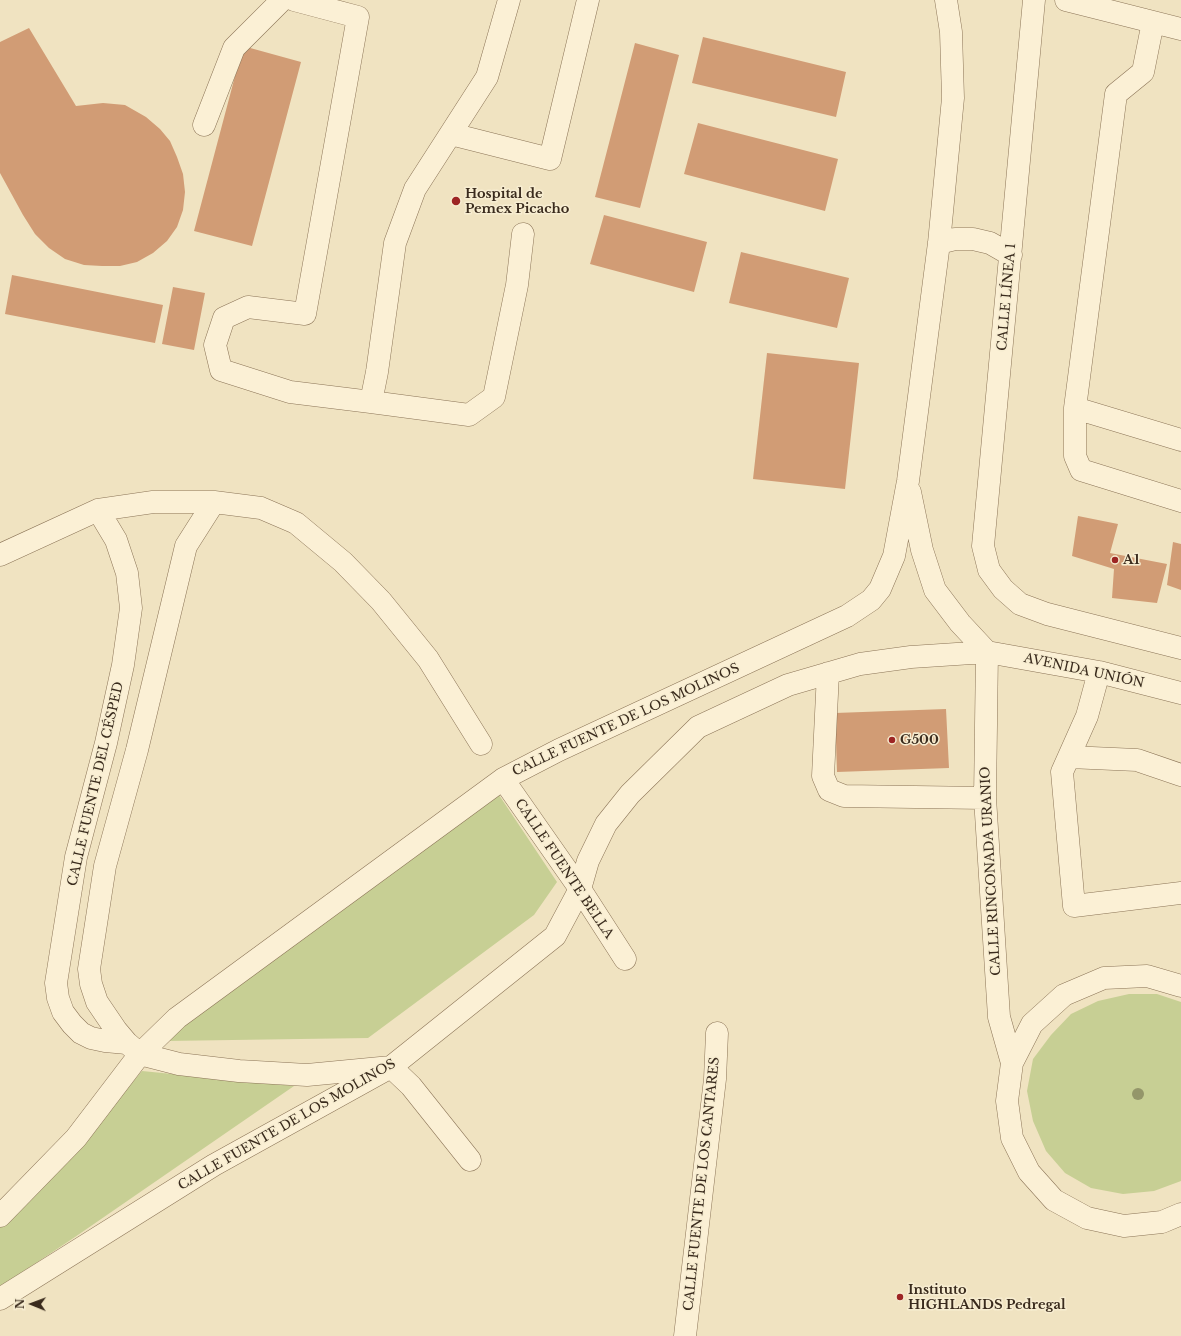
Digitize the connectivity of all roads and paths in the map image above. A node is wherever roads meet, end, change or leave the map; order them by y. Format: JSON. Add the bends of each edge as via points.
{"nodes":[{"id":1,"x":282,"y":0,"type":"edge"},
{"id":2,"x":294,"y":0,"type":"edge"},
{"id":3,"x":509,"y":0,"type":"edge"},
{"id":4,"x":588,"y":0,"type":"edge"},
{"id":5,"x":946,"y":0,"type":"edge"},
{"id":6,"x":1034,"y":0,"type":"edge"},
{"id":7,"x":1066,"y":0,"type":"edge"},
{"id":8,"x":360,"y":8,"type":"edge"},
{"id":9,"x":1153,"y":22,"type":"junction"},
{"id":10,"x":1181,"y":29,"type":"edge"},
{"id":11,"x":204,"y":124,"type":"dead end"},
{"id":12,"x":451,"y":134,"type":"junction"},
{"id":13,"x":524,"y":234,"type":"dead end"},
{"id":14,"x":939,"y":243,"type":"junction"},
{"id":15,"x":1011,"y":255,"type":"junction"},
{"id":16,"x":371,"y":402,"type":"junction"},
{"id":17,"x":1075,"y":408,"type":"junction"},
{"id":18,"x":1181,"y":440,"type":"edge"},
{"id":19,"x":908,"y":481,"type":"junction"},
{"id":20,"x":1181,"y":501,"type":"edge"},
{"id":21,"x":214,"y":502,"type":"junction"},
{"id":22,"x":98,"y":510,"type":"junction"},
{"id":23,"x":0,"y":555,"type":"edge"},
{"id":24,"x":1181,"y":648,"type":"edge"},
{"id":25,"x":987,"y":652,"type":"junction"},
{"id":26,"x":1099,"y":672,"type":"junction"},
{"id":27,"x":828,"y":673,"type":"junction"},
{"id":28,"x":1181,"y":693,"type":"edge"},
{"id":29,"x":106,"y":743,"type":"junction"},
{"id":30,"x":480,"y":744,"type":"dead end"},
{"id":31,"x":137,"y":750,"type":"junction"},
{"id":32,"x":1069,"y":757,"type":"junction"},
{"id":33,"x":1181,"y":775,"type":"edge"},
{"id":34,"x":503,"y":779,"type":"junction"},
{"id":35,"x":985,"y":798,"type":"junction"},
{"id":36,"x":580,"y":889,"type":"junction"},
{"id":37,"x":1181,"y":893,"type":"edge"},
{"id":38,"x":625,"y":960,"type":"dead end"},
{"id":39,"x":1181,"y":986,"type":"edge"},
{"id":40,"x":717,"y":1033,"type":"dead end"},
{"id":41,"x":133,"y":1049,"type":"junction"},
{"id":42,"x":1012,"y":1063,"type":"junction"},
{"id":43,"x":391,"y":1067,"type":"junction"},
{"id":44,"x":470,"y":1160,"type":"dead end"},
{"id":45,"x":0,"y":1216,"type":"edge"},
{"id":46,"x":1175,"y":1219,"type":"edge"},
{"id":47,"x":0,"y":1299,"type":"edge"},
{"id":48,"x":685,"y":1336,"type":"edge"}],
"edges":[{"from":1,"to":11,"type":"street","via":[[234,48]]},
{"from":2,"to":8,"type":"street"},
{"from":3,"to":12,"type":"street","via":[[487,77]]},
{"from":4,"to":12,"type":"street","via":[[550,158]]},
{"from":5,"to":14,"type":"street","via":[[952,32],[953,98]]},
{"from":6,"to":15,"type":"street","name":"CALLE LÍNEA 1"},
{"from":7,"to":9,"type":"street"},
{"from":8,"to":16,"type":"street","via":[[305,314],[248,307],[224,318],[215,345],[221,370],[290,392]]},
{"from":9,"to":10,"type":"street"},
{"from":9,"to":17,"type":"street","via":[[1143,72],[1116,94]]},
{"from":12,"to":16,"type":"street","via":[[415,189],[395,243]]},
{"from":13,"to":16,"type":"street","via":[[517,285],[494,397],[469,415]]},
{"from":14,"to":15,"type":"street","via":[[955,239],[973,239],[990,243]]},
{"from":14,"to":19,"type":"street"},
{"from":15,"to":24,"type":"street","name":"CALLE LÍNEA 1","via":[[983,546],[989,570],[1020,604],[1047,614]]},
{"from":17,"to":18,"type":"street"},
{"from":17,"to":20,"type":"street","via":[[1075,456],[1081,470]]},
{"from":19,"to":25,"type":"street","via":[[922,550],[934,590]]},
{"from":19,"to":34,"type":"street","name":"CALLE FUENTE DE LOS MOLINOS","via":[[894,556],[880,589],[871,600],[847,616],[559,750]]},
{"from":21,"to":22,"type":"street","via":[[153,502]]},
{"from":21,"to":30,"type":"street","via":[[261,508],[296,523],[343,562],[381,601],[428,659]]},
{"from":21,"to":31,"type":"street","via":[[186,546]]},
{"from":22,"to":23,"type":"street"},
{"from":22,"to":29,"type":"street","name":"CALLE FUENTE DEL CÉSPED","via":[[116,540],[128,573],[131,608],[123,665]]},
{"from":25,"to":26,"type":"street","name":"AVENIDA UNIÓN"},
{"from":25,"to":27,"type":"street","name":"CALLE FUENTE DE LOS MOLINOS","via":[[911,657],[860,664]]},
{"from":25,"to":35,"type":"street","name":"CALLE RINCONADA URANIO"},
{"from":26,"to":28,"type":"street","name":"AVENIDA UNIÓN"},
{"from":26,"to":32,"type":"street","via":[[1087,716]]},
{"from":27,"to":35,"type":"street","via":[[823,776],[828,790],[844,796]]},
{"from":27,"to":36,"type":"street","name":"CALLE FUENTE DE LOS MOLINOS","via":[[788,685],[698,727],[630,794],[606,824],[588,861]]},
{"from":29,"to":31,"type":"street"},
{"from":29,"to":41,"type":"street","name":"CALLE FUENTE DEL CÉSPED","via":[[76,857],[56,983],[63,1012],[81,1033]]},
{"from":31,"to":41,"type":"street","via":[[105,866],[89,969],[97,1002]]},
{"from":32,"to":33,"type":"street","via":[[1136,760]]},
{"from":32,"to":37,"type":"street","via":[[1062,772],[1074,906]]},
{"from":34,"to":36,"type":"street","name":"CALLE FUENTE BELLA"},
{"from":34,"to":41,"type":"street","name":"CALLE FUENTE DE LOS MOLINOS"},
{"from":35,"to":42,"type":"street","name":"CALLE RINCONADA URANIO","via":[[999,1017]]},
{"from":36,"to":38,"type":"street","name":"CALLE FUENTE BELLA"},
{"from":36,"to":43,"type":"street","name":"CALLE FUENTE DE LOS MOLINOS","via":[[555,936]]},
{"from":39,"to":42,"type":"street","via":[[1147,976],[1104,978],[1064,995],[1032,1024]]},
{"from":40,"to":48,"type":"street","name":"CALLE FUENTE DE LOS CANTARES","via":[[715,1080]]},
{"from":41,"to":43,"type":"street","name":"CALLE FUENTE DEL CÉSPED","via":[[179,1064],[239,1071],[307,1075]]},
{"from":41,"to":45,"type":"street","name":"CALLE FUENTE DE LOS MOLINOS","via":[[76,1138]]},
{"from":42,"to":46,"type":"street","via":[[1007,1100],[1012,1138],[1029,1172],[1054,1200],[1087,1218],[1124,1226]]},
{"from":43,"to":44,"type":"street","via":[[411,1086]]},
{"from":43,"to":47,"type":"street","name":"CALLE FUENTE DE LOS MOLINOS","via":[[214,1165]]}]}
